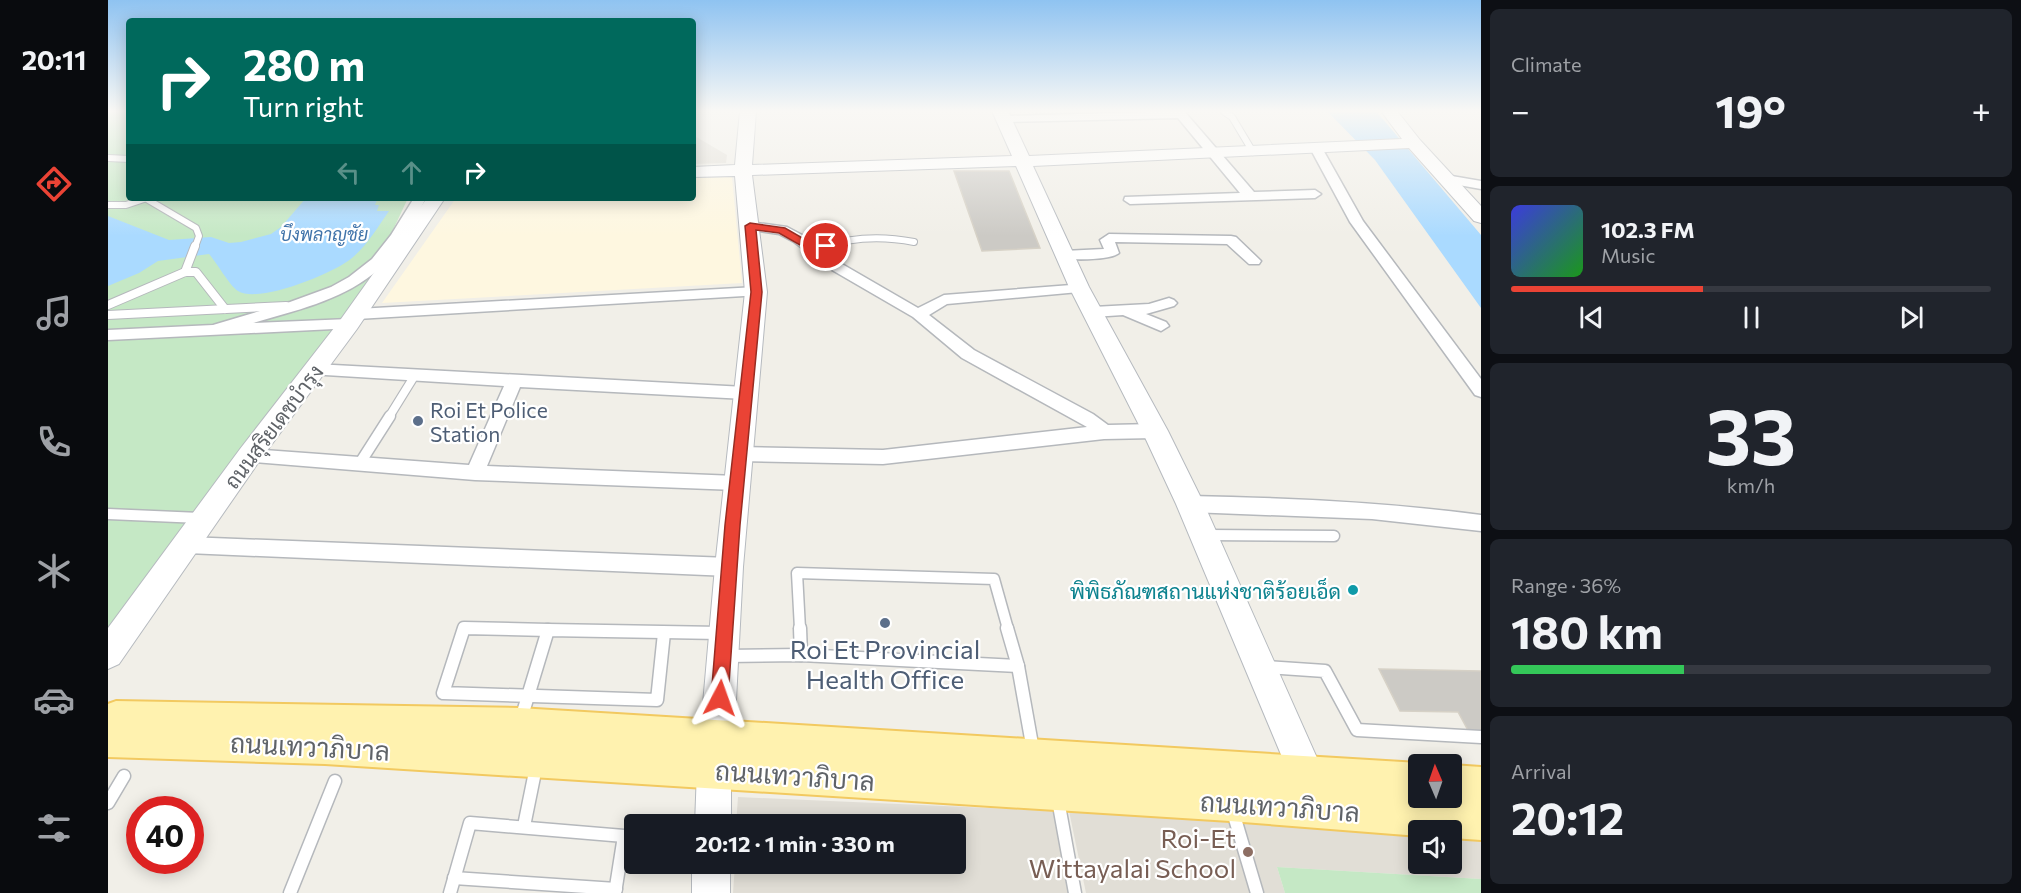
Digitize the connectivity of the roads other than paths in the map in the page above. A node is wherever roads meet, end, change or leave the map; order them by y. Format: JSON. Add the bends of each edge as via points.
{"nodes":[{"id":1,"x":745,"y":153,"type":"edge"},
{"id":2,"x":1018,"y":153,"type":"edge"},
{"id":3,"x":1214,"y":153,"type":"junction"},
{"id":4,"x":1227,"y":153,"type":"edge"},
{"id":5,"x":1319,"y":153,"type":"edge"},
{"id":6,"x":1418,"y":153,"type":"edge"},
{"id":7,"x":108,"y":158,"type":"edge"},
{"id":8,"x":126,"y":159,"type":"edge"},
{"id":9,"x":1022,"y":161,"type":"junction"},
{"id":10,"x":743,"y":171,"type":"junction"},
{"id":11,"x":696,"y":172,"type":"edge"},
{"id":12,"x":1446,"y":179,"type":"junction"},
{"id":13,"x":1481,"y":185,"type":"edge"},
{"id":14,"x":1315,"y":194,"type":"dead end"},
{"id":15,"x":1250,"y":196,"type":"junction"},
{"id":16,"x":1130,"y":200,"type":"dead end"},
{"id":17,"x":139,"y":201,"type":"edge"},
{"id":18,"x":148,"y":201,"type":"edge"},
{"id":19,"x":418,"y":201,"type":"edge"},
{"id":20,"x":434,"y":201,"type":"edge"},
{"id":21,"x":108,"y":205,"type":"edge"},
{"id":22,"x":1481,"y":217,"type":"edge"},
{"id":23,"x":750,"y":226,"type":"junction"},
{"id":24,"x":914,"y":242,"type":"dead end"},
{"id":25,"x":814,"y":250,"type":"junction"},
{"id":26,"x":1064,"y":255,"type":"junction"},
{"id":27,"x":1254,"y":261,"type":"dead end"},
{"id":28,"x":185,"y":272,"type":"junction"},
{"id":29,"x":1079,"y":287,"type":"junction"},
{"id":30,"x":756,"y":292,"type":"junction"},
{"id":31,"x":1170,"y":303,"type":"dead end"},
{"id":32,"x":108,"y":305,"type":"edge"},
{"id":33,"x":294,"y":306,"type":"junction"},
{"id":34,"x":225,"y":309,"type":"junction"},
{"id":35,"x":1122,"y":310,"type":"junction"},
{"id":36,"x":1093,"y":312,"type":"junction"},
{"id":37,"x":918,"y":314,"type":"junction"},
{"id":38,"x":108,"y":315,"type":"edge"},
{"id":39,"x":353,"y":319,"type":"junction"},
{"id":40,"x":1161,"y":326,"type":"dead end"},
{"id":41,"x":214,"y":330,"type":"junction"},
{"id":42,"x":108,"y":335,"type":"edge"},
{"id":43,"x":315,"y":370,"type":"junction"},
{"id":44,"x":415,"y":375,"type":"junction"},
{"id":45,"x":515,"y":380,"type":"junction"},
{"id":46,"x":1481,"y":391,"type":"edge"},
{"id":47,"x":745,"y":393,"type":"junction"},
{"id":48,"x":1155,"y":431,"type":"junction"},
{"id":49,"x":1104,"y":432,"type":"junction"},
{"id":50,"x":739,"y":454,"type":"junction"},
{"id":51,"x":249,"y":456,"type":"junction"},
{"id":52,"x":360,"y":463,"type":"junction"},
{"id":53,"x":475,"y":473,"type":"junction"},
{"id":54,"x":736,"y":483,"type":"junction"},
{"id":55,"x":1190,"y":504,"type":"junction"},
{"id":56,"x":108,"y":514,"type":"edge"},
{"id":57,"x":206,"y":518,"type":"junction"},
{"id":58,"x":1481,"y":523,"type":"edge"},
{"id":59,"x":1203,"y":535,"type":"junction"},
{"id":60,"x":1334,"y":536,"type":"dead end"},
{"id":61,"x":187,"y":544,"type":"junction"},
{"id":62,"x":729,"y":567,"type":"junction"},
{"id":63,"x":548,"y":630,"type":"junction"},
{"id":64,"x":664,"y":633,"type":"junction"},
{"id":65,"x":723,"y":645,"type":"junction"},
{"id":66,"x":108,"y":654,"type":"edge"},
{"id":67,"x":801,"y":655,"type":"junction"},
{"id":68,"x":1018,"y":666,"type":"junction"},
{"id":69,"x":1260,"y":667,"type":"junction"},
{"id":70,"x":108,"y":719,"type":"edge"},
{"id":71,"x":528,"y":727,"type":"junction"},
{"id":72,"x":1481,"y":737,"type":"edge"},
{"id":73,"x":108,"y":738,"type":"edge"},
{"id":74,"x":716,"y":754,"type":"junction"},
{"id":75,"x":1034,"y":758,"type":"junction"},
{"id":76,"x":124,"y":776,"type":"dead end"},
{"id":77,"x":335,"y":781,"type":"dead end"},
{"id":78,"x":1408,"y":784,"type":"edge"},
{"id":79,"x":1462,"y":786,"type":"edge"},
{"id":80,"x":1481,"y":787,"type":"edge"},
{"id":81,"x":1056,"y":792,"type":"junction"},
{"id":82,"x":1313,"y":793,"type":"junction"},
{"id":83,"x":1230,"y":801,"type":"junction"},
{"id":84,"x":108,"y":802,"type":"edge"},
{"id":85,"x":713,"y":814,"type":"edge"},
{"id":86,"x":1481,"y":820,"type":"edge"},
{"id":87,"x":524,"y":826,"type":"junction"},
{"id":88,"x":711,"y":874,"type":"edge"},
{"id":89,"x":454,"y":878,"type":"junction"},
{"id":90,"x":615,"y":891,"type":"edge"},
{"id":91,"x":290,"y":893,"type":"edge"},
{"id":92,"x":450,"y":893,"type":"edge"},
{"id":93,"x":711,"y":893,"type":"edge"},
{"id":94,"x":1075,"y":893,"type":"edge"},
{"id":95,"x":1257,"y":893,"type":"edge"}],
"edges":[{"from":1,"to":10,"type":"street"},
{"from":2,"to":9,"type":"street"},
{"from":3,"to":4,"type":"street"},
{"from":3,"to":9,"type":"street"},
{"from":3,"to":15,"type":"street"},
{"from":5,"to":46,"type":"street","via":[[1357,222]]},
{"from":6,"to":12,"type":"street"},
{"from":7,"to":8,"type":"lane"},
{"from":9,"to":10,"type":"street"},
{"from":9,"to":26,"type":"street"},
{"from":10,"to":11,"type":"street"},
{"from":10,"to":23,"type":"street"},
{"from":12,"to":13,"type":"street"},
{"from":12,"to":22,"type":"street"},
{"from":14,"to":15,"type":"street"},
{"from":15,"to":16,"type":"street"},
{"from":17,"to":21,"type":"lane","via":[[126,206]]},
{"from":18,"to":28,"type":"lane","via":[[196,228],[199,236]]},
{"from":19,"to":33,"type":"street","via":[[398,236],[368,270],[334,291]]},
{"from":20,"to":39,"type":"street","name":"ถนนสุริยเดชบำรุง"},
{"from":23,"to":25,"type":"street","via":[[782,230]]},
{"from":23,"to":30,"type":"street"},
{"from":24,"to":25,"type":"lane","via":[[871,237]]},
{"from":25,"to":37,"type":"street"},
{"from":26,"to":27,"type":"street","via":[[1112,252],[1109,238],[1232,240]]},
{"from":26,"to":29,"type":"street"},
{"from":28,"to":32,"type":"lane"},
{"from":28,"to":34,"type":"lane","via":[[196,272]]},
{"from":29,"to":36,"type":"street"},
{"from":29,"to":37,"type":"street","via":[[944,300]]},
{"from":30,"to":39,"type":"street"},
{"from":30,"to":47,"type":"street"},
{"from":31,"to":35,"type":"street","via":[[1150,309]]},
{"from":33,"to":34,"type":"lane"},
{"from":33,"to":41,"type":"street"},
{"from":34,"to":38,"type":"lane"},
{"from":35,"to":36,"type":"street"},
{"from":35,"to":40,"type":"street"},
{"from":36,"to":48,"type":"street"},
{"from":37,"to":49,"type":"street","via":[[968,354],[1087,418]]},
{"from":39,"to":41,"type":"street"},
{"from":39,"to":43,"type":"street","name":"ถนนสุริยเดชบำรุง"},
{"from":41,"to":42,"type":"street"},
{"from":43,"to":44,"type":"street"},
{"from":43,"to":51,"type":"street","name":"ถนนสุริยเดชบำรุง"},
{"from":44,"to":45,"type":"street"},
{"from":44,"to":52,"type":"lane"},
{"from":45,"to":47,"type":"street"},
{"from":45,"to":53,"type":"street"},
{"from":47,"to":50,"type":"street"},
{"from":48,"to":49,"type":"street"},
{"from":48,"to":55,"type":"street"},
{"from":49,"to":50,"type":"street","via":[[883,457]]},
{"from":50,"to":54,"type":"street"},
{"from":51,"to":52,"type":"street"},
{"from":51,"to":57,"type":"street","name":"ถนนสุริยเดชบำรุง"},
{"from":52,"to":53,"type":"street"},
{"from":53,"to":54,"type":"street"},
{"from":54,"to":62,"type":"street"},
{"from":55,"to":58,"type":"street","via":[[1312,506]]},
{"from":55,"to":59,"type":"street"},
{"from":56,"to":57,"type":"lane"},
{"from":57,"to":61,"type":"street","name":"ถนนสุริยเดชบำรุง"},
{"from":59,"to":60,"type":"lane"},
{"from":59,"to":69,"type":"street"},
{"from":61,"to":62,"type":"street"},
{"from":61,"to":66,"type":"street","name":"ถนนสุริยเดชบำรุง"},
{"from":62,"to":65,"type":"street"},
{"from":63,"to":64,"type":"lane"},
{"from":63,"to":71,"type":"lane"},
{"from":63,"to":71,"type":"lane","via":[[464,628],[443,693]]},
{"from":64,"to":65,"type":"lane"},
{"from":64,"to":71,"type":"lane","via":[[657,700]]},
{"from":65,"to":67,"type":"lane"},
{"from":65,"to":74,"type":"street"},
{"from":67,"to":68,"type":"lane"},
{"from":67,"to":68,"type":"lane","via":[[797,573],[994,579]]},
{"from":68,"to":75,"type":"lane"},
{"from":69,"to":72,"type":"lane","via":[[1325,670],[1357,730]]},
{"from":69,"to":82,"type":"street"},
{"from":70,"to":71,"type":"main road","name":"ถนนเทวาภิบาล"},
{"from":71,"to":73,"type":"main road","name":"ถนนเทวาภิบาล","via":[[325,745]]},
{"from":71,"to":74,"type":"main road","name":"ถนนเทวาภิบาล"},
{"from":71,"to":87,"type":"lane"},
{"from":74,"to":75,"type":"main road","name":"ถนนเทวาภิบาล"},
{"from":74,"to":81,"type":"main road","name":"ถนนเทวาภิบาล"},
{"from":74,"to":85,"type":"street"},
{"from":75,"to":82,"type":"main road","name":"ถนนเทวาภิบาล"},
{"from":76,"to":84,"type":"lane"},
{"from":77,"to":91,"type":"lane"},
{"from":78,"to":82,"type":"main road","name":"ถนนเทวาภิบาล"},
{"from":79,"to":80,"type":"main road"},
{"from":81,"to":83,"type":"main road","name":"ถนนเทวาภิบาล"},
{"from":81,"to":94,"type":"lane"},
{"from":82,"to":83,"type":"main road","name":"ถนนเทวาภิบาล"},
{"from":82,"to":86,"type":"main road","name":"ถนนเทวาภิบาล"},
{"from":83,"to":95,"type":"lane"},
{"from":87,"to":89,"type":"lane","via":[[470,823]]},
{"from":87,"to":90,"type":"lane","via":[[624,836]]},
{"from":88,"to":93,"type":"street"},
{"from":89,"to":90,"type":"lane"},
{"from":89,"to":92,"type":"lane"}]}
